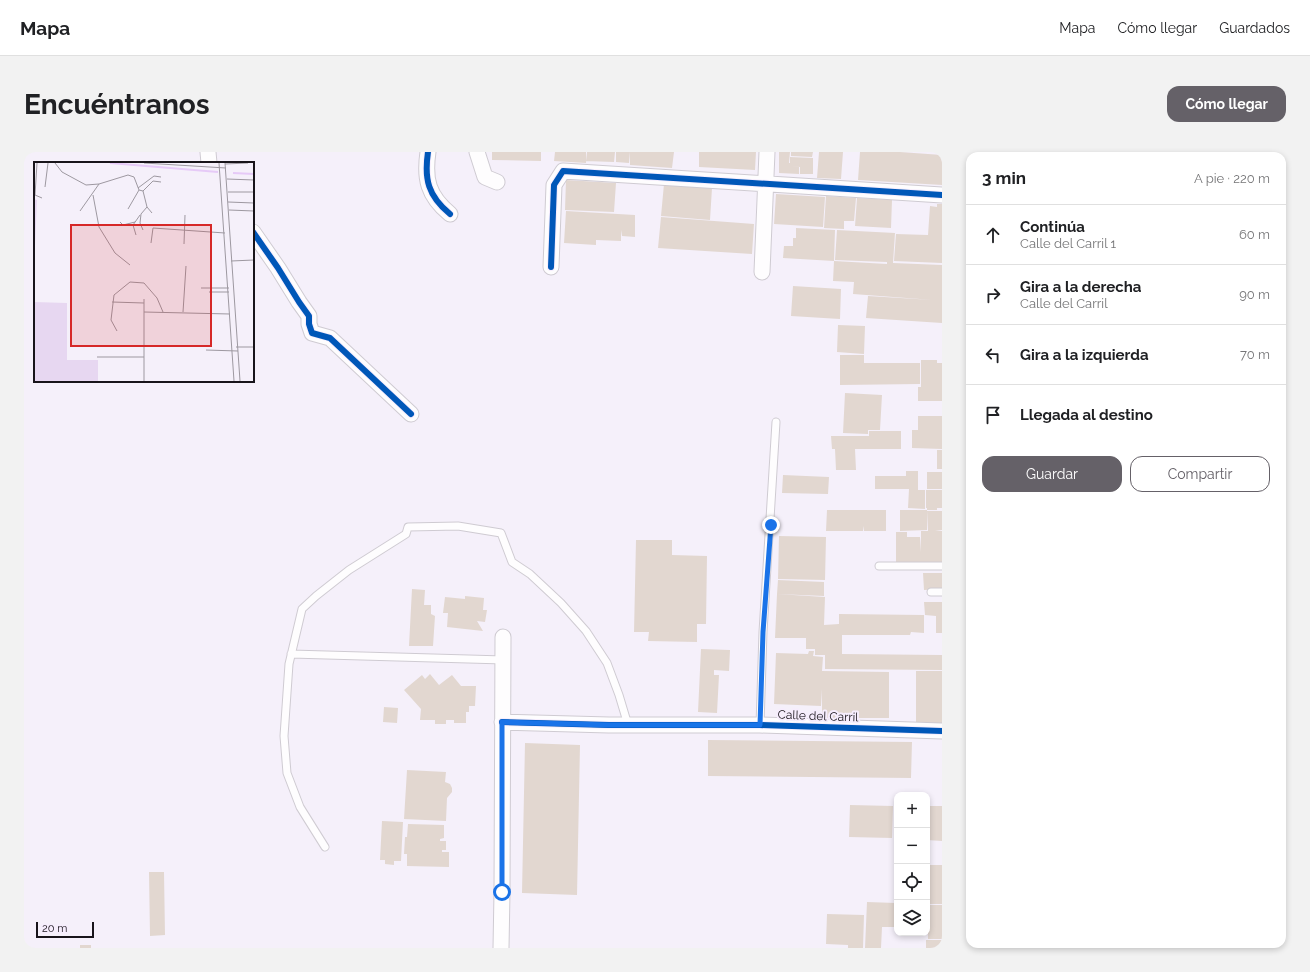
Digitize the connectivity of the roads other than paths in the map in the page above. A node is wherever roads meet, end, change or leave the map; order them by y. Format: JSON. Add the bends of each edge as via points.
{"nodes":[{"id":1,"x":208,"y":152,"type":"edge"},
{"id":2,"x":428,"y":152,"type":"edge"},
{"id":3,"x":477,"y":152,"type":"edge"},
{"id":4,"x":767,"y":152,"type":"edge"},
{"id":5,"x":209,"y":162,"type":"edge"},
{"id":6,"x":497,"y":182,"type":"dead end"},
{"id":7,"x":766,"y":184,"type":"junction"},
{"id":8,"x":942,"y":195,"type":"edge"},
{"id":9,"x":450,"y":214,"type":"dead end"},
{"id":10,"x":254,"y":233,"type":"edge"},
{"id":11,"x":551,"y":267,"type":"dead end"},
{"id":12,"x":762,"y":272,"type":"dead end"},
{"id":13,"x":412,"y":414,"type":"dead end"},
{"id":14,"x":776,"y":422,"type":"dead end"},
{"id":15,"x":879,"y":566,"type":"dead end"},
{"id":16,"x":942,"y":566,"type":"edge"},
{"id":17,"x":931,"y":592,"type":"dead end"},
{"id":18,"x":942,"y":592,"type":"edge"},
{"id":19,"x":503,"y":636,"type":"dead end"},
{"id":20,"x":291,"y":654,"type":"junction"},
{"id":21,"x":504,"y":660,"type":"junction"},
{"id":22,"x":502,"y":722,"type":"junction"},
{"id":23,"x":628,"y":724,"type":"junction"},
{"id":24,"x":760,"y":725,"type":"junction"},
{"id":25,"x":942,"y":730,"type":"edge"},
{"id":26,"x":325,"y":847,"type":"dead end"},
{"id":27,"x":501,"y":948,"type":"edge"}],
"edges":[{"from":1,"to":5,"type":"street"},
{"from":2,"to":9,"type":"street","via":[[425,169],[428,189],[441,207]]},
{"from":3,"to":6,"type":"street","via":[[485,177]]},
{"from":4,"to":7,"type":"street"},
{"from":7,"to":8,"type":"street"},
{"from":7,"to":11,"type":"street","via":[[563,171],[554,185]]},
{"from":7,"to":12,"type":"street"},
{"from":10,"to":13,"type":"street","via":[[309,316],[312,333],[330,338]]},
{"from":14,"to":24,"type":"lane"},
{"from":15,"to":16,"type":"lane"},
{"from":17,"to":18,"type":"lane"},
{"from":19,"to":21,"type":"street"},
{"from":20,"to":21,"type":"lane"},
{"from":20,"to":23,"type":"lane","via":[[302,609],[349,570],[406,534],[408,527],[458,526],[500,532],[512,562],[530,574],[586,631],[607,663]]},
{"from":20,"to":26,"type":"lane","via":[[284,736],[287,773],[300,807]]},
{"from":21,"to":22,"type":"street"},
{"from":22,"to":23,"type":"street","name":"Calle del Carril"},
{"from":22,"to":27,"type":"street"},
{"from":23,"to":24,"type":"street","name":"Calle del Carril"},
{"from":24,"to":25,"type":"street","name":"Calle del Carril"}]}
